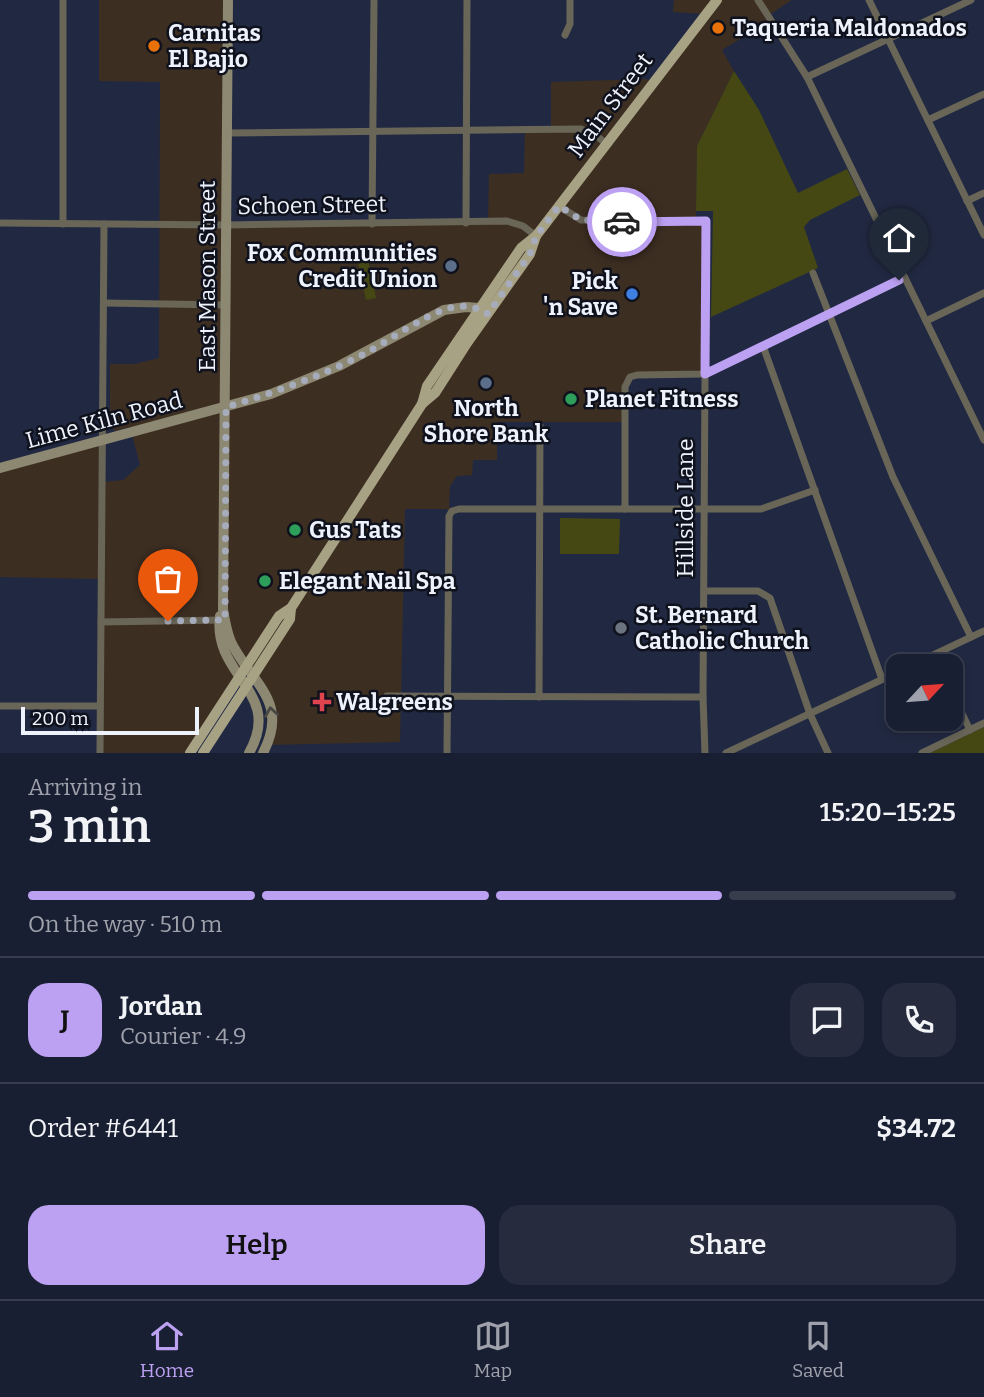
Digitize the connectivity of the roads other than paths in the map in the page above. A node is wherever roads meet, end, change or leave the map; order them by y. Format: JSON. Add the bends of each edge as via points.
{"nodes":[{"id":1,"x":63,"y":0,"type":"edge"},
{"id":2,"x":228,"y":0,"type":"edge"},
{"id":3,"x":374,"y":0,"type":"edge"},
{"id":4,"x":467,"y":0,"type":"edge"},
{"id":5,"x":570,"y":0,"type":"edge"},
{"id":6,"x":717,"y":0,"type":"edge"},
{"id":7,"x":758,"y":0,"type":"edge"},
{"id":8,"x":869,"y":0,"type":"edge"},
{"id":9,"x":971,"y":0,"type":"edge"},
{"id":10,"x":565,"y":35,"type":"dead end"},
{"id":11,"x":888,"y":38,"type":"junction"},
{"id":12,"x":807,"y":77,"type":"junction"},
{"id":13,"x":984,"y":94,"type":"edge"},
{"id":14,"x":928,"y":120,"type":"junction"},
{"id":15,"x":466,"y":131,"type":"junction"},
{"id":16,"x":373,"y":132,"type":"junction"},
{"id":17,"x":227,"y":133,"type":"junction"},
{"id":18,"x":607,"y":144,"type":"junction"},
{"id":19,"x":984,"y":193,"type":"edge"},
{"id":20,"x":967,"y":201,"type":"junction"},
{"id":21,"x":559,"y":206,"type":"junction"},
{"id":22,"x":0,"y":223,"type":"edge"},
{"id":23,"x":63,"y":223,"type":"junction"},
{"id":24,"x":466,"y":223,"type":"junction"},
{"id":25,"x":104,"y":224,"type":"junction"},
{"id":26,"x":372,"y":224,"type":"junction"},
{"id":27,"x":226,"y":225,"type":"junction"},
{"id":28,"x":984,"y":235,"type":"edge"},
{"id":29,"x":536,"y":236,"type":"junction"},
{"id":30,"x":813,"y":273,"type":"dead end"},
{"id":31,"x":905,"y":278,"type":"junction"},
{"id":32,"x":984,"y":293,"type":"edge"},
{"id":33,"x":104,"y":303,"type":"junction"},
{"id":34,"x":226,"y":305,"type":"junction"},
{"id":35,"x":483,"y":311,"type":"junction"},
{"id":36,"x":829,"y":314,"type":"junction"},
{"id":37,"x":926,"y":321,"type":"junction"},
{"id":38,"x":763,"y":346,"type":"junction"},
{"id":39,"x":705,"y":374,"type":"junction"},
{"id":40,"x":226,"y":407,"type":"junction"},
{"id":41,"x":540,"y":426,"type":"dead end"},
{"id":42,"x":984,"y":439,"type":"edge"},
{"id":43,"x":103,"y":441,"type":"junction"},
{"id":44,"x":0,"y":468,"type":"edge"},
{"id":45,"x":815,"y":490,"type":"junction"},
{"id":46,"x":540,"y":509,"type":"junction"},
{"id":47,"x":625,"y":509,"type":"junction"},
{"id":48,"x":704,"y":509,"type":"junction"},
{"id":49,"x":704,"y":591,"type":"junction"},
{"id":50,"x":222,"y":621,"type":"junction"},
{"id":51,"x":101,"y":622,"type":"junction"},
{"id":52,"x":984,"y":631,"type":"edge"},
{"id":53,"x":971,"y":637,"type":"junction"},
{"id":54,"x":934,"y":654,"type":"edge"},
{"id":55,"x":250,"y":669,"type":"junction"},
{"id":56,"x":886,"y":677,"type":"edge"},
{"id":57,"x":882,"y":679,"type":"junction"},
{"id":58,"x":242,"y":681,"type":"junction"},
{"id":59,"x":387,"y":696,"type":"dead end"},
{"id":60,"x":447,"y":697,"type":"junction"},
{"id":61,"x":539,"y":697,"type":"junction"},
{"id":62,"x":703,"y":697,"type":"junction"},
{"id":63,"x":0,"y":706,"type":"edge"},
{"id":64,"x":100,"y":706,"type":"junction"},
{"id":65,"x":810,"y":713,"type":"junction"},
{"id":66,"x":963,"y":716,"type":"edge"},
{"id":67,"x":984,"y":723,"type":"edge"},
{"id":68,"x":970,"y":730,"type":"junction"},
{"id":69,"x":100,"y":753,"type":"edge"},
{"id":70,"x":190,"y":753,"type":"edge"},
{"id":71,"x":203,"y":753,"type":"edge"},
{"id":72,"x":249,"y":753,"type":"edge"},
{"id":73,"x":263,"y":753,"type":"edge"},
{"id":74,"x":447,"y":753,"type":"edge"},
{"id":75,"x":705,"y":753,"type":"edge"},
{"id":76,"x":726,"y":753,"type":"edge"},
{"id":77,"x":828,"y":753,"type":"edge"},
{"id":78,"x":922,"y":753,"type":"edge"}],
"edges":[{"from":1,"to":23,"type":"street"},
{"from":2,"to":17,"type":"main road","name":"East Mason Street"},
{"from":3,"to":16,"type":"street"},
{"from":4,"to":15,"type":"street"},
{"from":5,"to":10,"type":"street"},
{"from":6,"to":18,"type":"main road","name":"Main Street"},
{"from":7,"to":12,"type":"street"},
{"from":8,"to":11,"type":"street"},
{"from":9,"to":11,"type":"street"},
{"from":11,"to":12,"type":"street"},
{"from":11,"to":14,"type":"street"},
{"from":12,"to":31,"type":"street"},
{"from":13,"to":14,"type":"street"},
{"from":14,"to":20,"type":"street"},
{"from":15,"to":16,"type":"street"},
{"from":15,"to":18,"type":"street","via":[[581,130]]},
{"from":15,"to":24,"type":"street"},
{"from":16,"to":17,"type":"street"},
{"from":16,"to":26,"type":"street"},
{"from":17,"to":27,"type":"main road","name":"East Mason Street"},
{"from":18,"to":21,"type":"main road","name":"Main Street"},
{"from":19,"to":20,"type":"street"},
{"from":20,"to":28,"type":"street"},
{"from":21,"to":29,"type":"main road","name":"Main Street"},
{"from":21,"to":39,"type":"street","name":"Hillside Lane","via":[[585,221],[706,221]]},
{"from":22,"to":23,"type":"street","name":"Schoen Street"},
{"from":23,"to":25,"type":"street","name":"Schoen Street"},
{"from":24,"to":26,"type":"street","name":"Schoen Street"},
{"from":24,"to":29,"type":"street","name":"Schoen Street","via":[[516,223]]},
{"from":25,"to":27,"type":"street","name":"Schoen Street"},
{"from":25,"to":33,"type":"street"},
{"from":26,"to":27,"type":"street","name":"Schoen Street"},
{"from":27,"to":34,"type":"main road","name":"East Mason Street"},
{"from":29,"to":35,"type":"main road","name":"Main Street","via":[[521,248]]},
{"from":30,"to":36,"type":"street"},
{"from":31,"to":36,"type":"street"},
{"from":31,"to":37,"type":"street"},
{"from":32,"to":37,"type":"street"},
{"from":33,"to":34,"type":"street"},
{"from":33,"to":43,"type":"street"},
{"from":34,"to":40,"type":"main road","name":"East Mason Street"},
{"from":35,"to":40,"type":"main road","name":"Lime Kiln Road","via":[[444,310],[339,366]]},
{"from":35,"to":55,"type":"main road","name":"Main Street","via":[[434,395],[422,404],[291,608],[279,616]]},
{"from":36,"to":38,"type":"street"},
{"from":36,"to":53,"type":"street","via":[[893,477]]},
{"from":37,"to":42,"type":"street"},
{"from":38,"to":39,"type":"street"},
{"from":38,"to":45,"type":"street"},
{"from":39,"to":47,"type":"street","via":[[629,379],[625,387]]},
{"from":39,"to":48,"type":"street","name":"Hillside Lane"},
{"from":40,"to":43,"type":"main road","name":"Lime Kiln Road"},
{"from":40,"to":50,"type":"main road","name":"East Mason Street"},
{"from":41,"to":46,"type":"street"},
{"from":43,"to":44,"type":"main road","name":"Lime Kiln Road"},
{"from":43,"to":51,"type":"street"},
{"from":45,"to":48,"type":"street","via":[[761,509]]},
{"from":45,"to":57,"type":"street"},
{"from":46,"to":47,"type":"street"},
{"from":46,"to":60,"type":"street","via":[[459,509],[449,516]]},
{"from":46,"to":61,"type":"street"},
{"from":47,"to":48,"type":"street"},
{"from":48,"to":49,"type":"street","name":"Hillside Lane"},
{"from":49,"to":62,"type":"street","name":"Hillside Lane"},
{"from":49,"to":65,"type":"street","via":[[758,591],[770,598]]},
{"from":50,"to":51,"type":"street"},
{"from":50,"to":55,"type":"main road","name":"East Mason Street"},
{"from":50,"to":58,"type":"main road","name":"East Mason Street","via":[[222,649]]},
{"from":51,"to":64,"type":"street"},
{"from":52,"to":53,"type":"street"},
{"from":53,"to":54,"type":"street"},
{"from":55,"to":58,"type":"main road","name":"Main Street"},
{"from":73,"to":55,"type":"main road","name":"East Mason Street","one_way":true,"via":[[272,732],[273,714],[268,696]]},
{"from":56,"to":57,"type":"street"},
{"from":57,"to":65,"type":"street"},
{"from":58,"to":70,"type":"main road","name":"Main Street"},
{"from":58,"to":71,"type":"main road","name":"Main Street"},
{"from":58,"to":72,"type":"main road","name":"East Mason Street","via":[[260,721]]},
{"from":59,"to":60,"type":"street"},
{"from":60,"to":61,"type":"street"},
{"from":60,"to":74,"type":"street"},
{"from":61,"to":62,"type":"street"},
{"from":62,"to":75,"type":"street","name":"Hillside Lane"},
{"from":63,"to":64,"type":"street"},
{"from":64,"to":69,"type":"street"},
{"from":65,"to":76,"type":"street"},
{"from":65,"to":77,"type":"street"},
{"from":66,"to":68,"type":"street"},
{"from":67,"to":68,"type":"street"},
{"from":68,"to":78,"type":"street"}]}
